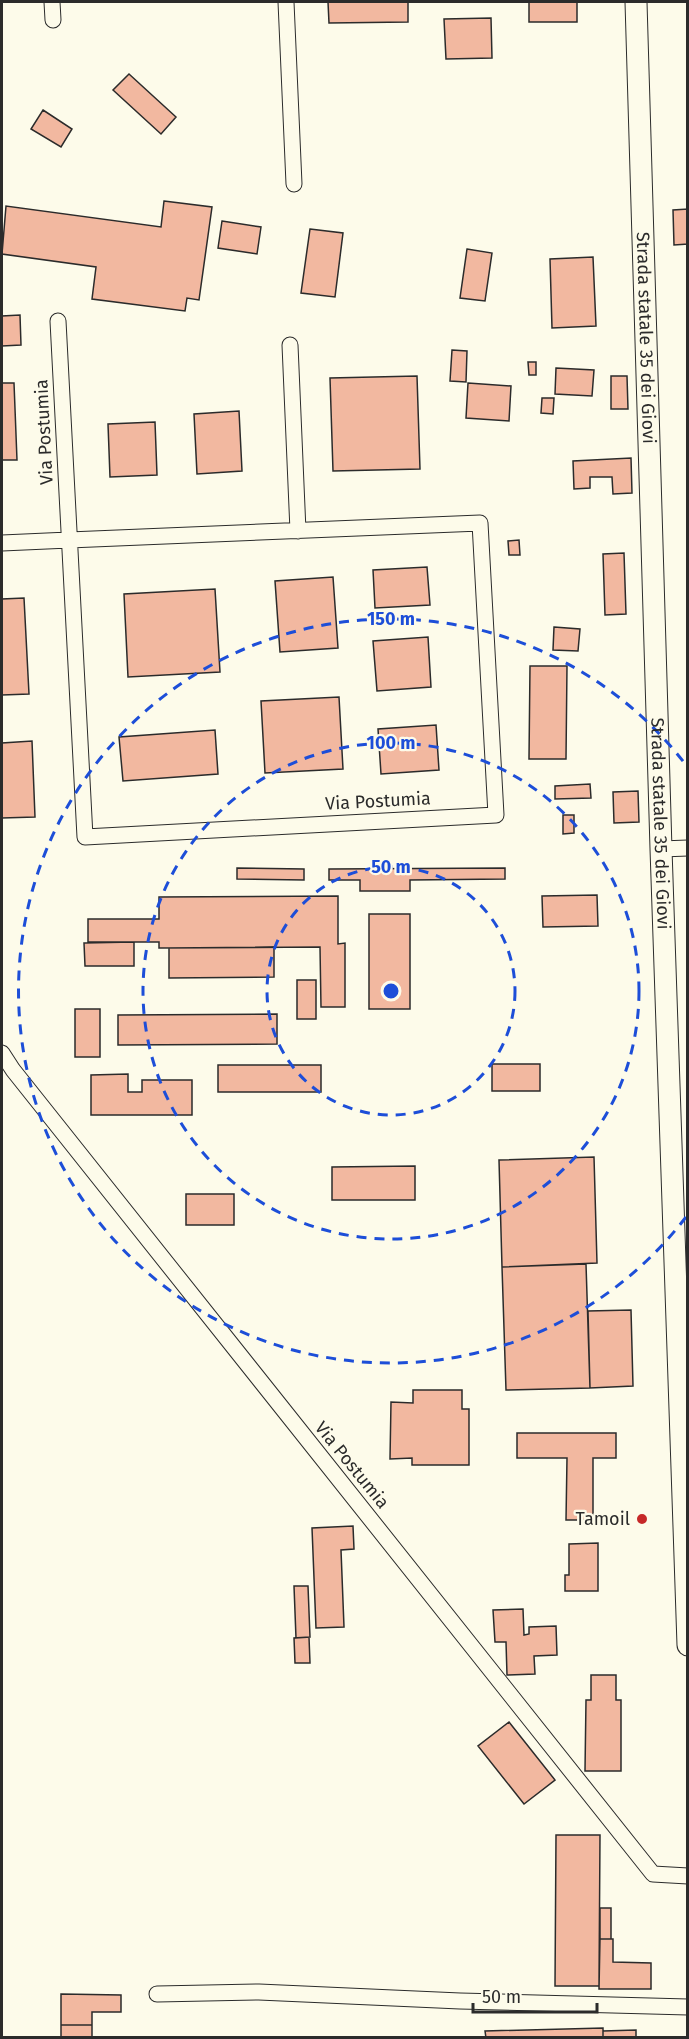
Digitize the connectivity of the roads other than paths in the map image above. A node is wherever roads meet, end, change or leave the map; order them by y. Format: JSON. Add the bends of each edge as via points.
{"nodes":[{"id":1,"x":52,"y":2,"type":"edge"},
{"id":2,"x":286,"y":2,"type":"edge"},
{"id":3,"x":636,"y":2,"type":"edge"},
{"id":4,"x":53,"y":20,"type":"dead end"},
{"id":5,"x":294,"y":184,"type":"dead end"},
{"id":6,"x":58,"y":321,"type":"dead end"},
{"id":7,"x":290,"y":345,"type":"dead end"},
{"id":8,"x":298,"y":531,"type":"junction"},
{"id":9,"x":69,"y":540,"type":"junction"},
{"id":10,"x":2,"y":543,"type":"edge"},
{"id":11,"x":687,"y":848,"type":"edge"},
{"id":12,"x":661,"y":849,"type":"junction"},
{"id":13,"x":2,"y":1053,"type":"edge"},
{"id":14,"x":687,"y":1645,"type":"edge"},
{"id":15,"x":687,"y":1876,"type":"edge"},
{"id":16,"x":157,"y":1994,"type":"dead end"},
{"id":17,"x":687,"y":2007,"type":"edge"}],
"edges":[{"from":1,"to":4,"type":"street"},
{"from":2,"to":5,"type":"street"},
{"from":3,"to":12,"type":"main road","name":"Strada statale 35 dei Giovi"},
{"from":6,"to":9,"type":"street","name":"Via Postumia"},
{"from":7,"to":8,"type":"street"},
{"from":8,"to":9,"type":"street","name":"Via Postumia"},
{"from":8,"to":9,"type":"street","name":"Via Postumia","via":[[480,523],[496,815],[85,837]]},
{"from":9,"to":10,"type":"street","name":"Via Postumia"},
{"from":11,"to":12,"type":"street"},
{"from":12,"to":14,"type":"main road","name":"Strada statale 35 dei Giovi"},
{"from":13,"to":15,"type":"street","name":"Via Postumia","via":[[653,1874]]},
{"from":16,"to":17,"type":"street","via":[[260,1992]]}]}
